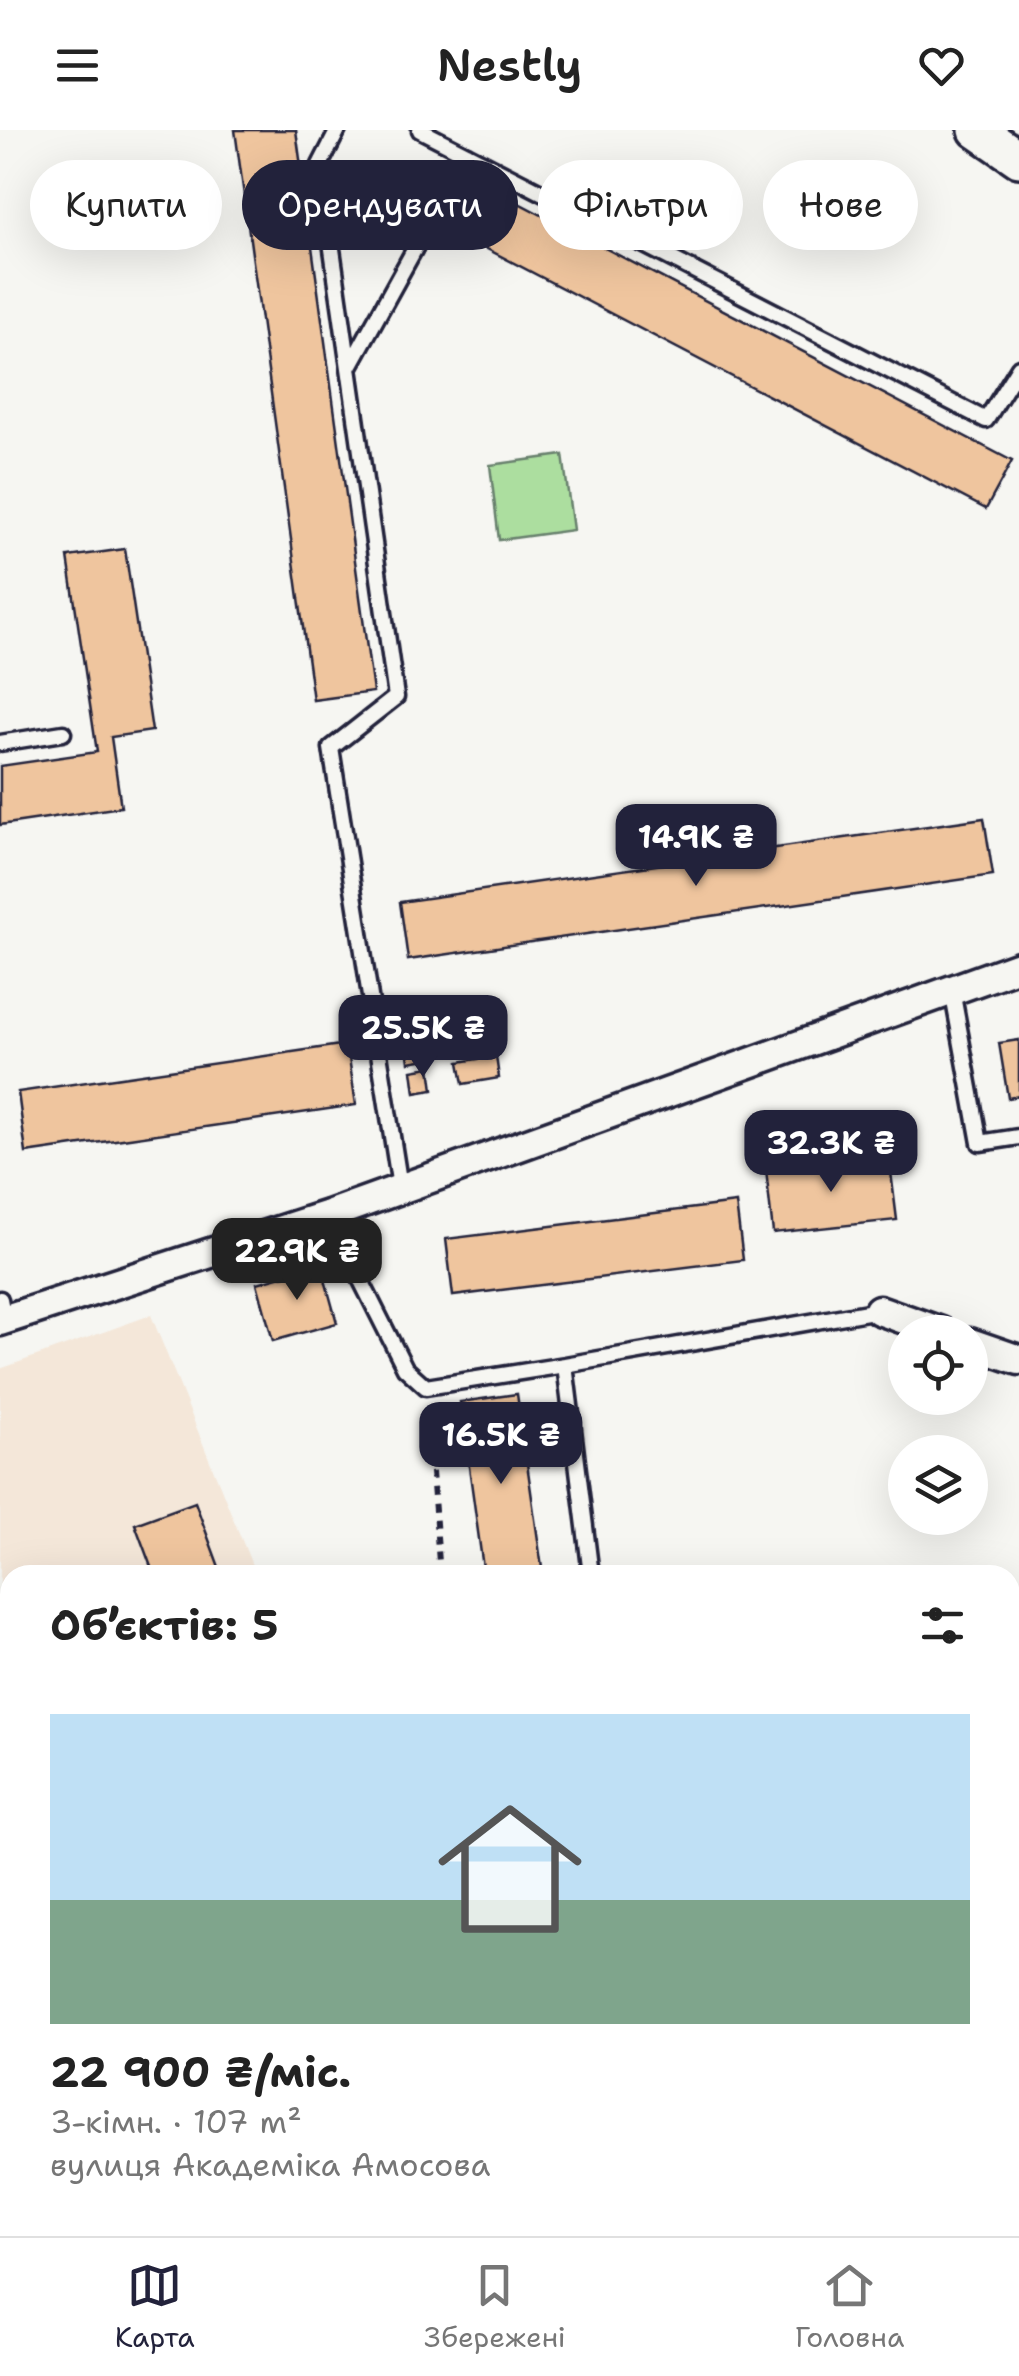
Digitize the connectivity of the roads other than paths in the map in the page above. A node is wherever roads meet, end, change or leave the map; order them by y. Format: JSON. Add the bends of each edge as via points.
{"nodes":[{"id":1,"x":338,"y":130,"type":"edge"},
{"id":2,"x":420,"y":130,"type":"edge"},
{"id":3,"x":977,"y":130,"type":"edge"},
{"id":4,"x":466,"y":154,"type":"junction"},
{"id":5,"x":1019,"y":159,"type":"edge"},
{"id":6,"x":1019,"y":367,"type":"edge"},
{"id":7,"x":349,"y":368,"type":"junction"},
{"id":8,"x":63,"y":733,"type":"dead end"},
{"id":9,"x":0,"y":742,"type":"edge"},
{"id":10,"x":1019,"y":966,"type":"edge"},
{"id":11,"x":952,"y":990,"type":"junction"},
{"id":12,"x":1019,"y":1137,"type":"edge"},
{"id":13,"x":400,"y":1188,"type":"junction"},
{"id":14,"x":328,"y":1214,"type":"junction"},
{"id":15,"x":879,"y":1310,"type":"joint"},
{"id":16,"x":1,"y":1313,"type":"edge"},
{"id":17,"x":893,"y":1315,"type":"edge"},
{"id":18,"x":988,"y":1349,"type":"edge"},
{"id":19,"x":1019,"y":1360,"type":"edge"},
{"id":20,"x":565,"y":1366,"type":"junction"},
{"id":21,"x":590,"y":1565,"type":"edge"}],
"edges":[{"from":1,"to":7,"type":"lane","via":[[320,165]]},
{"from":2,"to":4,"type":"lane"},
{"from":3,"to":5,"type":"street"},
{"from":4,"to":6,"type":"lane","via":[[986,420]]},
{"from":4,"to":7,"type":"lane"},
{"from":7,"to":13,"type":"lane","via":[[396,697],[331,748]]},
{"from":8,"to":9,"type":"lane"},
{"from":10,"to":11,"type":"street"},
{"from":11,"to":12,"type":"lane","via":[[980,1143]]},
{"from":11,"to":13,"type":"street"},
{"from":13,"to":14,"type":"street"},
{"from":14,"to":16,"type":"street"},
{"from":14,"to":20,"type":"lane","via":[[405,1368],[426,1387]]},
{"from":15,"to":17,"type":"street"},
{"from":15,"to":20,"type":"lane"},
{"from":18,"to":19,"type":"street"},
{"from":20,"to":21,"type":"lane"}]}
